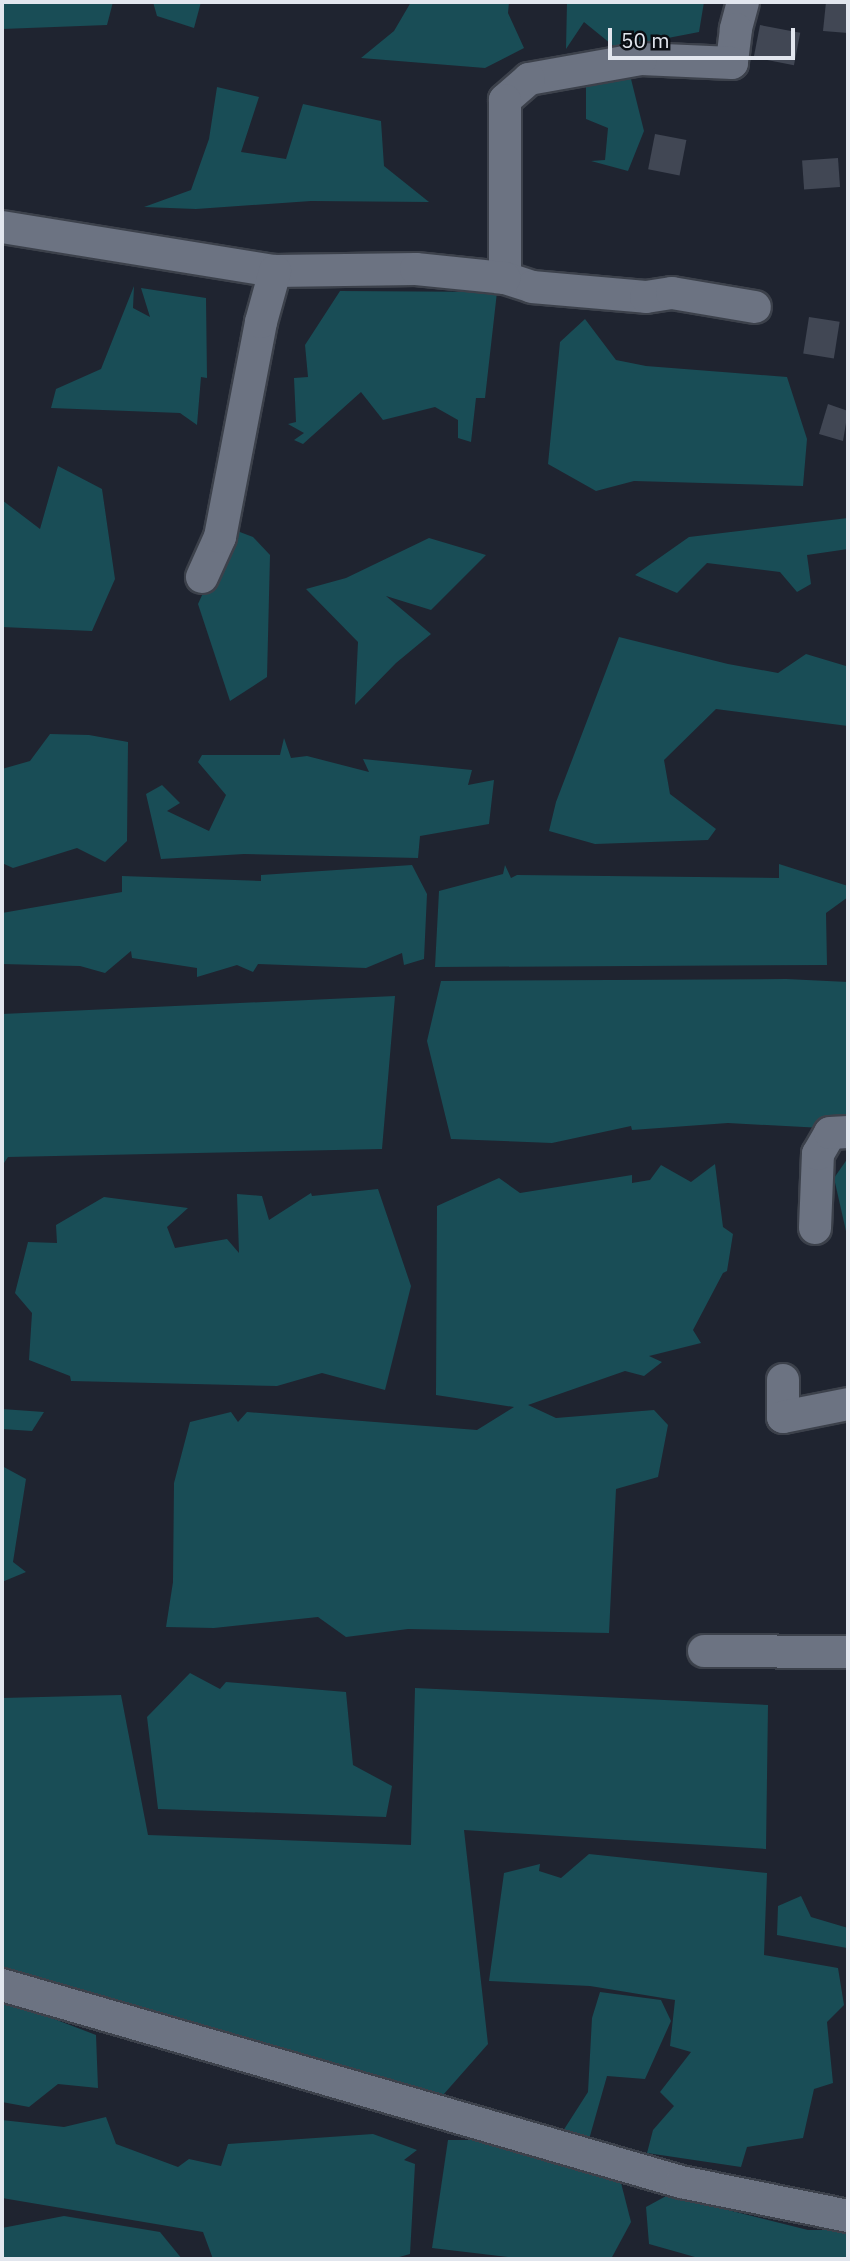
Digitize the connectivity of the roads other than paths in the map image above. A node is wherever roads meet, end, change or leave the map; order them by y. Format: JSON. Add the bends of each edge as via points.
{"nodes":[{"id":1,"x":743,"y":2,"type":"edge"},
{"id":2,"x":2,"y":228,"type":"edge"},
{"id":3,"x":275,"y":271,"type":"junction"},
{"id":4,"x":505,"y":278,"type":"junction"},
{"id":5,"x":755,"y":307,"type":"dead end"},
{"id":6,"x":202,"y":577,"type":"dead end"},
{"id":7,"x":848,"y":1132,"type":"edge"},
{"id":8,"x":815,"y":1228,"type":"dead end"},
{"id":9,"x":783,"y":1380,"type":"dead end"},
{"id":10,"x":848,"y":1404,"type":"edge"},
{"id":11,"x":704,"y":1651,"type":"dead end"},
{"id":12,"x":848,"y":1652,"type":"edge"},
{"id":13,"x":2,"y":1985,"type":"edge"},
{"id":14,"x":848,"y":2216,"type":"edge"}],
"edges":[{"from":1,"to":4,"type":"street","via":[[732,63],[641,59],[528,79],[505,100]]},
{"from":2,"to":3,"type":"street"},
{"from":3,"to":4,"type":"street","via":[[416,269]]},
{"from":3,"to":6,"type":"street","via":[[220,537]]},
{"from":4,"to":5,"type":"street","via":[[532,287],[646,297],[672,293]]},
{"from":7,"to":8,"type":"street","via":[[830,1133],[818,1154]]},
{"from":9,"to":10,"type":"street","via":[[783,1417]]},
{"from":11,"to":12,"type":"street"},
{"from":13,"to":14,"type":"street","via":[[681,2182]]}]}
